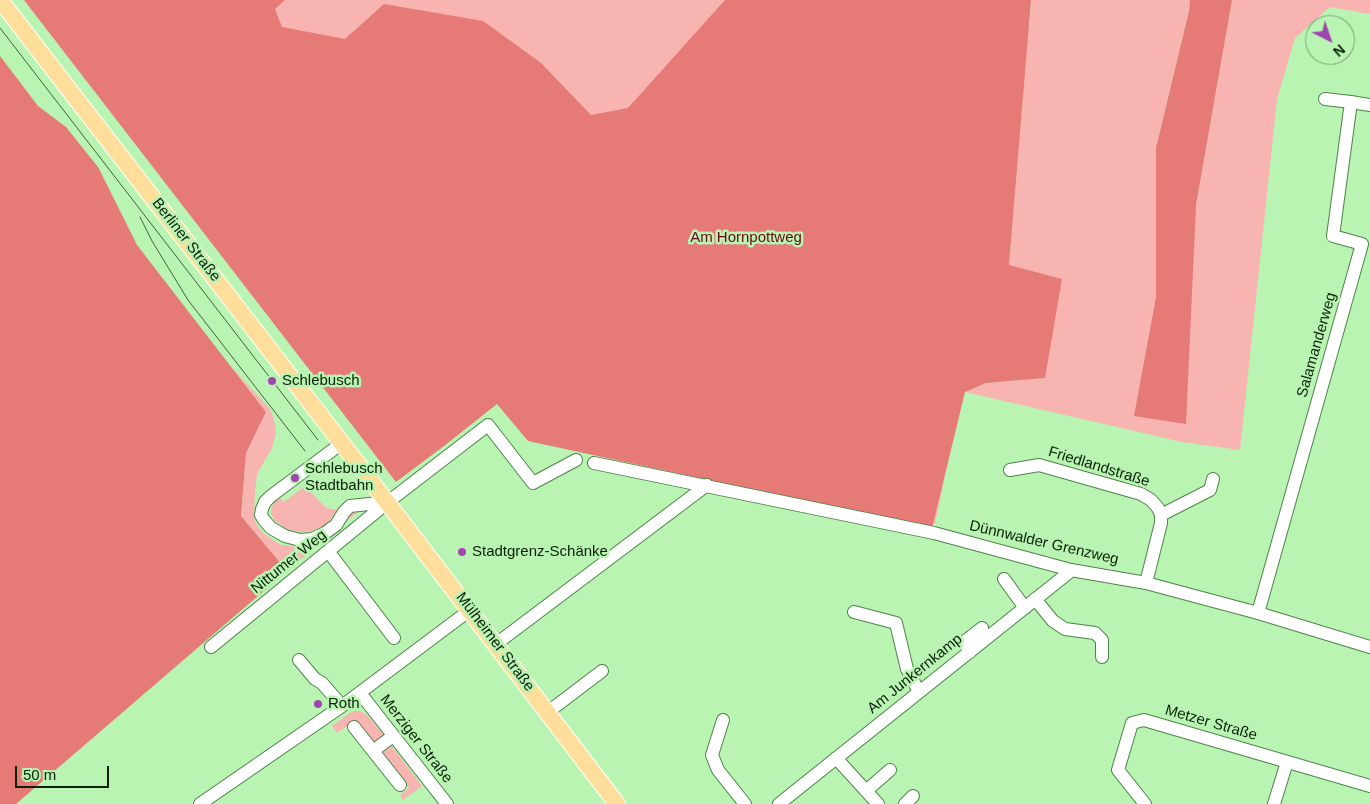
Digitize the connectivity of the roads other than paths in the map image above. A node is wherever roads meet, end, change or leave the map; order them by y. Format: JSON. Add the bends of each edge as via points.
{"nodes":[{"id":1,"x":0,"y":0,"type":"edge"},
{"id":2,"x":1325,"y":99,"type":"dead end"},
{"id":3,"x":1351,"y":102,"type":"junction"},
{"id":4,"x":1370,"y":105,"type":"edge"},
{"id":5,"x":1366,"y":246,"type":"edge"},
{"id":6,"x":337,"y":446,"type":"junction"},
{"id":7,"x":576,"y":460,"type":"dead end"},
{"id":8,"x":594,"y":463,"type":"dead end"},
{"id":9,"x":1010,"y":470,"type":"dead end"},
{"id":10,"x":1213,"y":479,"type":"dead end"},
{"id":11,"x":372,"y":481,"type":"joint"},
{"id":12,"x":707,"y":486,"type":"junction"},
{"id":13,"x":388,"y":502,"type":"junction"},
{"id":14,"x":1161,"y":515,"type":"junction"},
{"id":15,"x":328,"y":551,"type":"junction"},
{"id":16,"x":1072,"y":570,"type":"junction"},
{"id":17,"x":1004,"y":579,"type":"dead end"},
{"id":18,"x":1146,"y":583,"type":"junction"},
{"id":19,"x":1035,"y":599,"type":"junction"},
{"id":20,"x":1025,"y":608,"type":"junction"},
{"id":21,"x":470,"y":610,"type":"junction"},
{"id":22,"x":854,"y":612,"type":"dead end"},
{"id":23,"x":1258,"y":613,"type":"junction"},
{"id":24,"x":982,"y":628,"type":"dead end"},
{"id":25,"x":394,"y":638,"type":"dead end"},
{"id":26,"x":496,"y":644,"type":"junction"},
{"id":27,"x":211,"y":647,"type":"dead end"},
{"id":28,"x":1370,"y":647,"type":"edge"},
{"id":29,"x":970,"y":652,"type":"junction"},
{"id":30,"x":1102,"y":657,"type":"dead end"},
{"id":31,"x":299,"y":660,"type":"dead end"},
{"id":32,"x":602,"y":671,"type":"dead end"},
{"id":33,"x":919,"y":692,"type":"junction"},
{"id":34,"x":360,"y":694,"type":"junction"},
{"id":35,"x":342,"y":706,"type":"junction"},
{"id":36,"x":548,"y":712,"type":"junction"},
{"id":37,"x":723,"y":720,"type":"dead end"},
{"id":38,"x":354,"y":727,"type":"dead end"},
{"id":39,"x":393,"y":736,"type":"junction"},
{"id":40,"x":373,"y":751,"type":"junction"},
{"id":41,"x":836,"y":758,"type":"junction"},
{"id":42,"x":1287,"y":762,"type":"junction"},
{"id":43,"x":890,"y":770,"type":"dead end"},
{"id":44,"x":400,"y":785,"type":"dead end"},
{"id":45,"x":1370,"y":786,"type":"edge"},
{"id":46,"x":866,"y":791,"type":"junction"},
{"id":47,"x":200,"y":804,"type":"edge"},
{"id":48,"x":447,"y":804,"type":"edge"},
{"id":49,"x":617,"y":804,"type":"edge"},
{"id":50,"x":745,"y":804,"type":"edge"},
{"id":51,"x":779,"y":804,"type":"edge"},
{"id":52,"x":878,"y":804,"type":"edge"},
{"id":53,"x":1145,"y":804,"type":"edge"},
{"id":54,"x":1274,"y":804,"type":"edge"}],
"edges":[{"from":1,"to":6,"type":"main road","name":"Berliner Straße"},
{"from":2,"to":3,"type":"street"},
{"from":3,"to":4,"type":"street"},
{"from":3,"to":5,"type":"street","name":"Salamanderweg","via":[[1333,236]]},
{"from":5,"to":23,"type":"street","name":"Salamanderweg"},
{"from":6,"to":11,"type":"main road","name":"Berliner Straße"},
{"from":6,"to":13,"type":"street","via":[[265,502],[261,515],[271,528],[284,536],[312,539],[336,525],[350,506]]},
{"from":7,"to":13,"type":"street","via":[[533,483],[488,425]]},
{"from":8,"to":12,"type":"street","name":"Dünnwalder Grenzweg"},
{"from":9,"to":14,"type":"street","name":"Friedlandstraße","via":[[1039,465],[1141,494],[1155,504]]},
{"from":10,"to":14,"type":"street","via":[[1210,490]]},
{"from":11,"to":13,"type":"main road","name":"Mülheimer Straße"},
{"from":12,"to":16,"type":"street","name":"Dünnwalder Grenzweg","via":[[934,533]]},
{"from":12,"to":26,"type":"street"},
{"from":13,"to":15,"type":"street","name":"Nittumer Weg"},
{"from":13,"to":21,"type":"main road","name":"Mülheimer Straße"},
{"from":14,"to":18,"type":"street"},
{"from":15,"to":25,"type":"street"},
{"from":15,"to":27,"type":"street","name":"Nittumer Weg"},
{"from":16,"to":18,"type":"street","name":"Dünnwalder Grenzweg"},
{"from":16,"to":19,"type":"street","name":"Am Junkernkamp"},
{"from":17,"to":20,"type":"street"},
{"from":18,"to":23,"type":"street","name":"Dünnwalder Grenzweg"},
{"from":19,"to":20,"type":"street","name":"Am Junkernkamp"},
{"from":19,"to":30,"type":"street","via":[[1053,621],[1065,629],[1095,633],[1102,640]]},
{"from":20,"to":29,"type":"street","name":"Am Junkernkamp"},
{"from":21,"to":26,"type":"main road","name":"Mülheimer Straße"},
{"from":21,"to":34,"type":"street"},
{"from":22,"to":33,"type":"street","via":[[896,623],[906,669]]},
{"from":23,"to":28,"type":"street","name":"Dünnwalder Grenzweg"},
{"from":24,"to":29,"type":"street","via":[[964,642]]},
{"from":26,"to":36,"type":"main road","name":"Mülheimer Straße"},
{"from":29,"to":33,"type":"street","name":"Am Junkernkamp"},
{"from":31,"to":35,"type":"street"},
{"from":32,"to":36,"type":"street"},
{"from":33,"to":41,"type":"street","name":"Am Junkernkamp"},
{"from":34,"to":35,"type":"street"},
{"from":34,"to":39,"type":"street","name":"Merziger Straße"},
{"from":35,"to":47,"type":"street"},
{"from":36,"to":49,"type":"main road","name":"Mülheimer Straße"},
{"from":37,"to":50,"type":"street","via":[[712,755],[718,770]]},
{"from":38,"to":40,"type":"street"},
{"from":39,"to":40,"type":"street"},
{"from":39,"to":48,"type":"street","name":"Merziger Straße"},
{"from":40,"to":44,"type":"street"},
{"from":41,"to":46,"type":"street"},
{"from":41,"to":51,"type":"street","name":"Am Junkernkamp"},
{"from":42,"to":45,"type":"street","name":"Metzer Straße"},
{"from":42,"to":53,"type":"street","name":"Metzer Straße","via":[[1144,720],[1132,723],[1118,770]]},
{"from":42,"to":54,"type":"street"},
{"from":43,"to":46,"type":"street"},
{"from":46,"to":52,"type":"street"}]}
